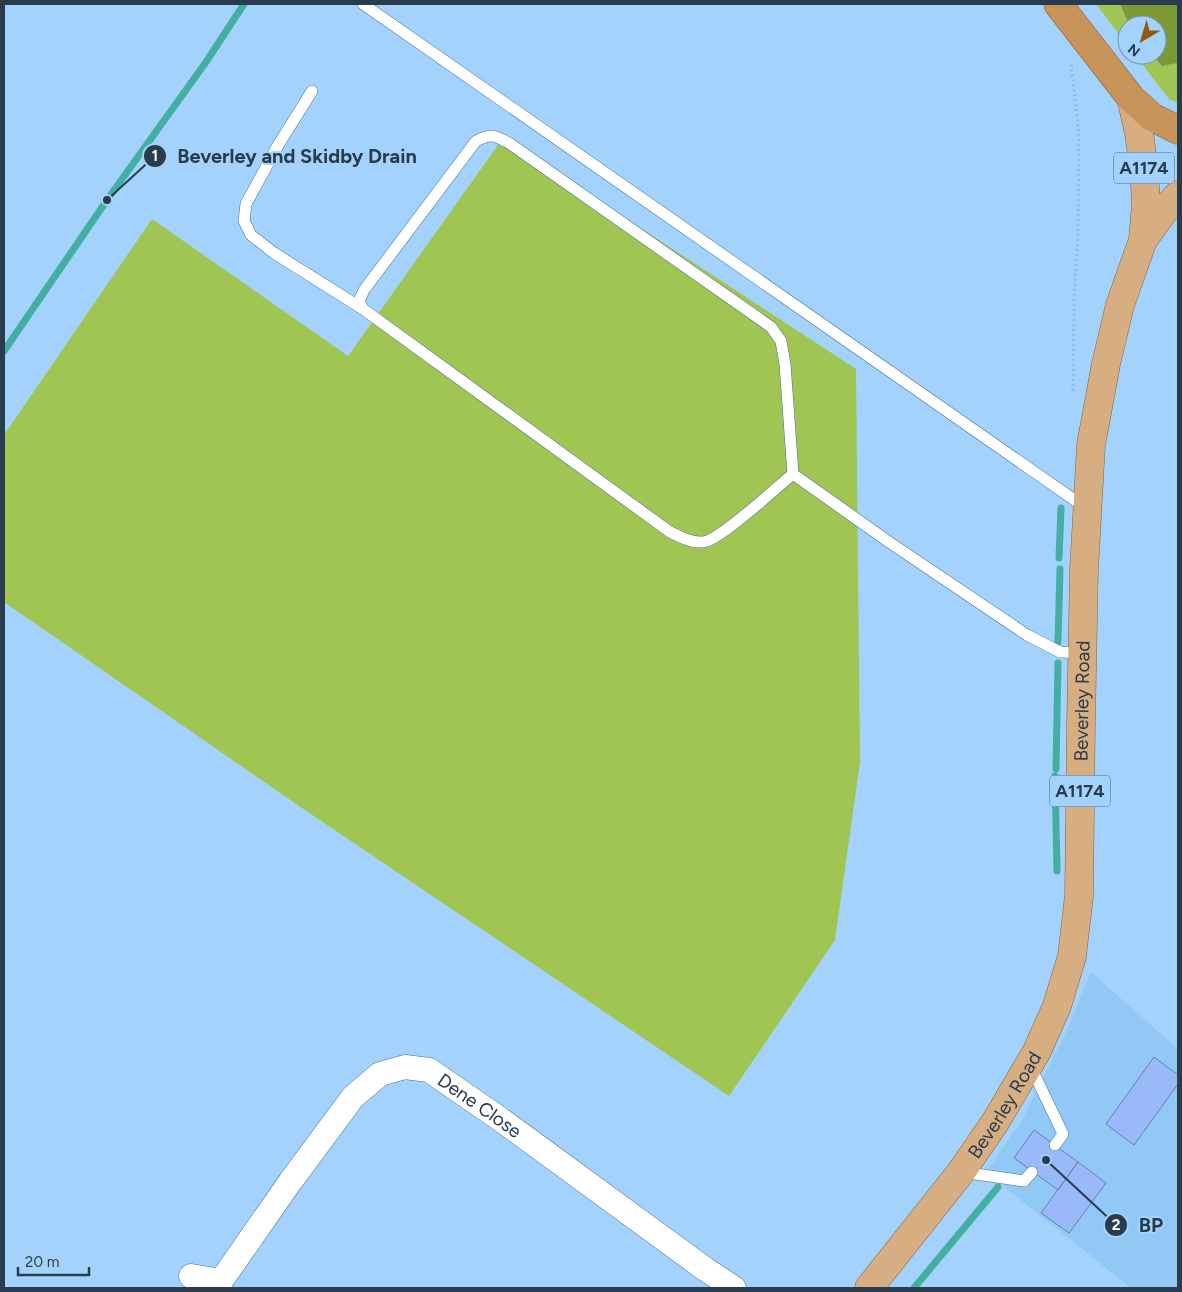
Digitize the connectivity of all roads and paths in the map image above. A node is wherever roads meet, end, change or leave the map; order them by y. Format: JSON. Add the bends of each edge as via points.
{"nodes":[{"id":1,"x":363,"y":4,"type":"edge"},
{"id":2,"x":1058,"y":4,"type":"edge"},
{"id":3,"x":1071,"y":60,"type":"dead end"},
{"id":4,"x":312,"y":91,"type":"dead end"},
{"id":5,"x":1131,"y":98,"type":"junction"},
{"id":6,"x":1178,"y":130,"type":"edge"},
{"id":7,"x":1178,"y":195,"type":"edge"},
{"id":8,"x":1143,"y":240,"type":"junction"},
{"id":9,"x":363,"y":309,"type":"junction"},
{"id":10,"x":1073,"y":399,"type":"dead end"},
{"id":11,"x":793,"y":474,"type":"junction"},
{"id":12,"x":1087,"y":509,"type":"junction"},
{"id":13,"x":1082,"y":653,"type":"junction"},
{"id":14,"x":1030,"y":1063,"type":"junction"},
{"id":15,"x":1055,"y":1145,"type":"dead end"},
{"id":16,"x":961,"y":1172,"type":"junction"},
{"id":17,"x":1032,"y":1172,"type":"dead end"},
{"id":18,"x":191,"y":1276,"type":"dead end"},
{"id":19,"x":223,"y":1285,"type":"edge"},
{"id":20,"x":734,"y":1288,"type":"edge"},
{"id":21,"x":869,"y":1288,"type":"edge"}],
"edges":[{"from":1,"to":12,"type":"lane"},
{"from":2,"to":5,"type":"highway"},
{"from":3,"to":10,"type":"path","via":[[1079,132]]},
{"from":4,"to":9,"type":"lane","via":[[246,204],[244,222],[251,234],[274,253]]},
{"from":5,"to":6,"type":"highway","via":[[1152,117]]},
{"from":5,"to":8,"type":"main road","name":"Beverley Road","number":"A1174","via":[[1144,169]]},
{"from":7,"to":8,"type":"main road","name":"Beverley Road","number":"A1174"},
{"from":8,"to":12,"type":"main road","name":"Beverley Road","number":"A1174","via":[[1120,305],[1106,364],[1092,445]]},
{"from":9,"to":11,"type":"lane","via":[[670,532],[688,540],[704,542],[720,535]]},
{"from":9,"to":11,"type":"lane","via":[[359,300],[364,290],[476,141],[494,135],[771,327],[781,341],[785,364]]},
{"from":11,"to":13,"type":"lane","via":[[1027,635],[1060,652]]},
{"from":12,"to":13,"type":"main road","name":"Beverley Road","number":"A1174"},
{"from":13,"to":14,"type":"main road","name":"Beverley Road","number":"A1174","via":[[1079,896],[1072,956],[1056,1006]]},
{"from":14,"to":15,"type":"lane","via":[[1063,1134]]},
{"from":14,"to":16,"type":"main road","name":"Beverley Road","number":"A1174"},
{"from":16,"to":17,"type":"lane","via":[[1024,1181]]},
{"from":16,"to":21,"type":"main road","name":"Beverley Road","number":"A1174"},
{"from":18,"to":19,"type":"street","name":"Dene Close"},
{"from":19,"to":20,"type":"street","name":"Dene Close","via":[[290,1182],[353,1097],[380,1074],[405,1067],[428,1070]]}]}
